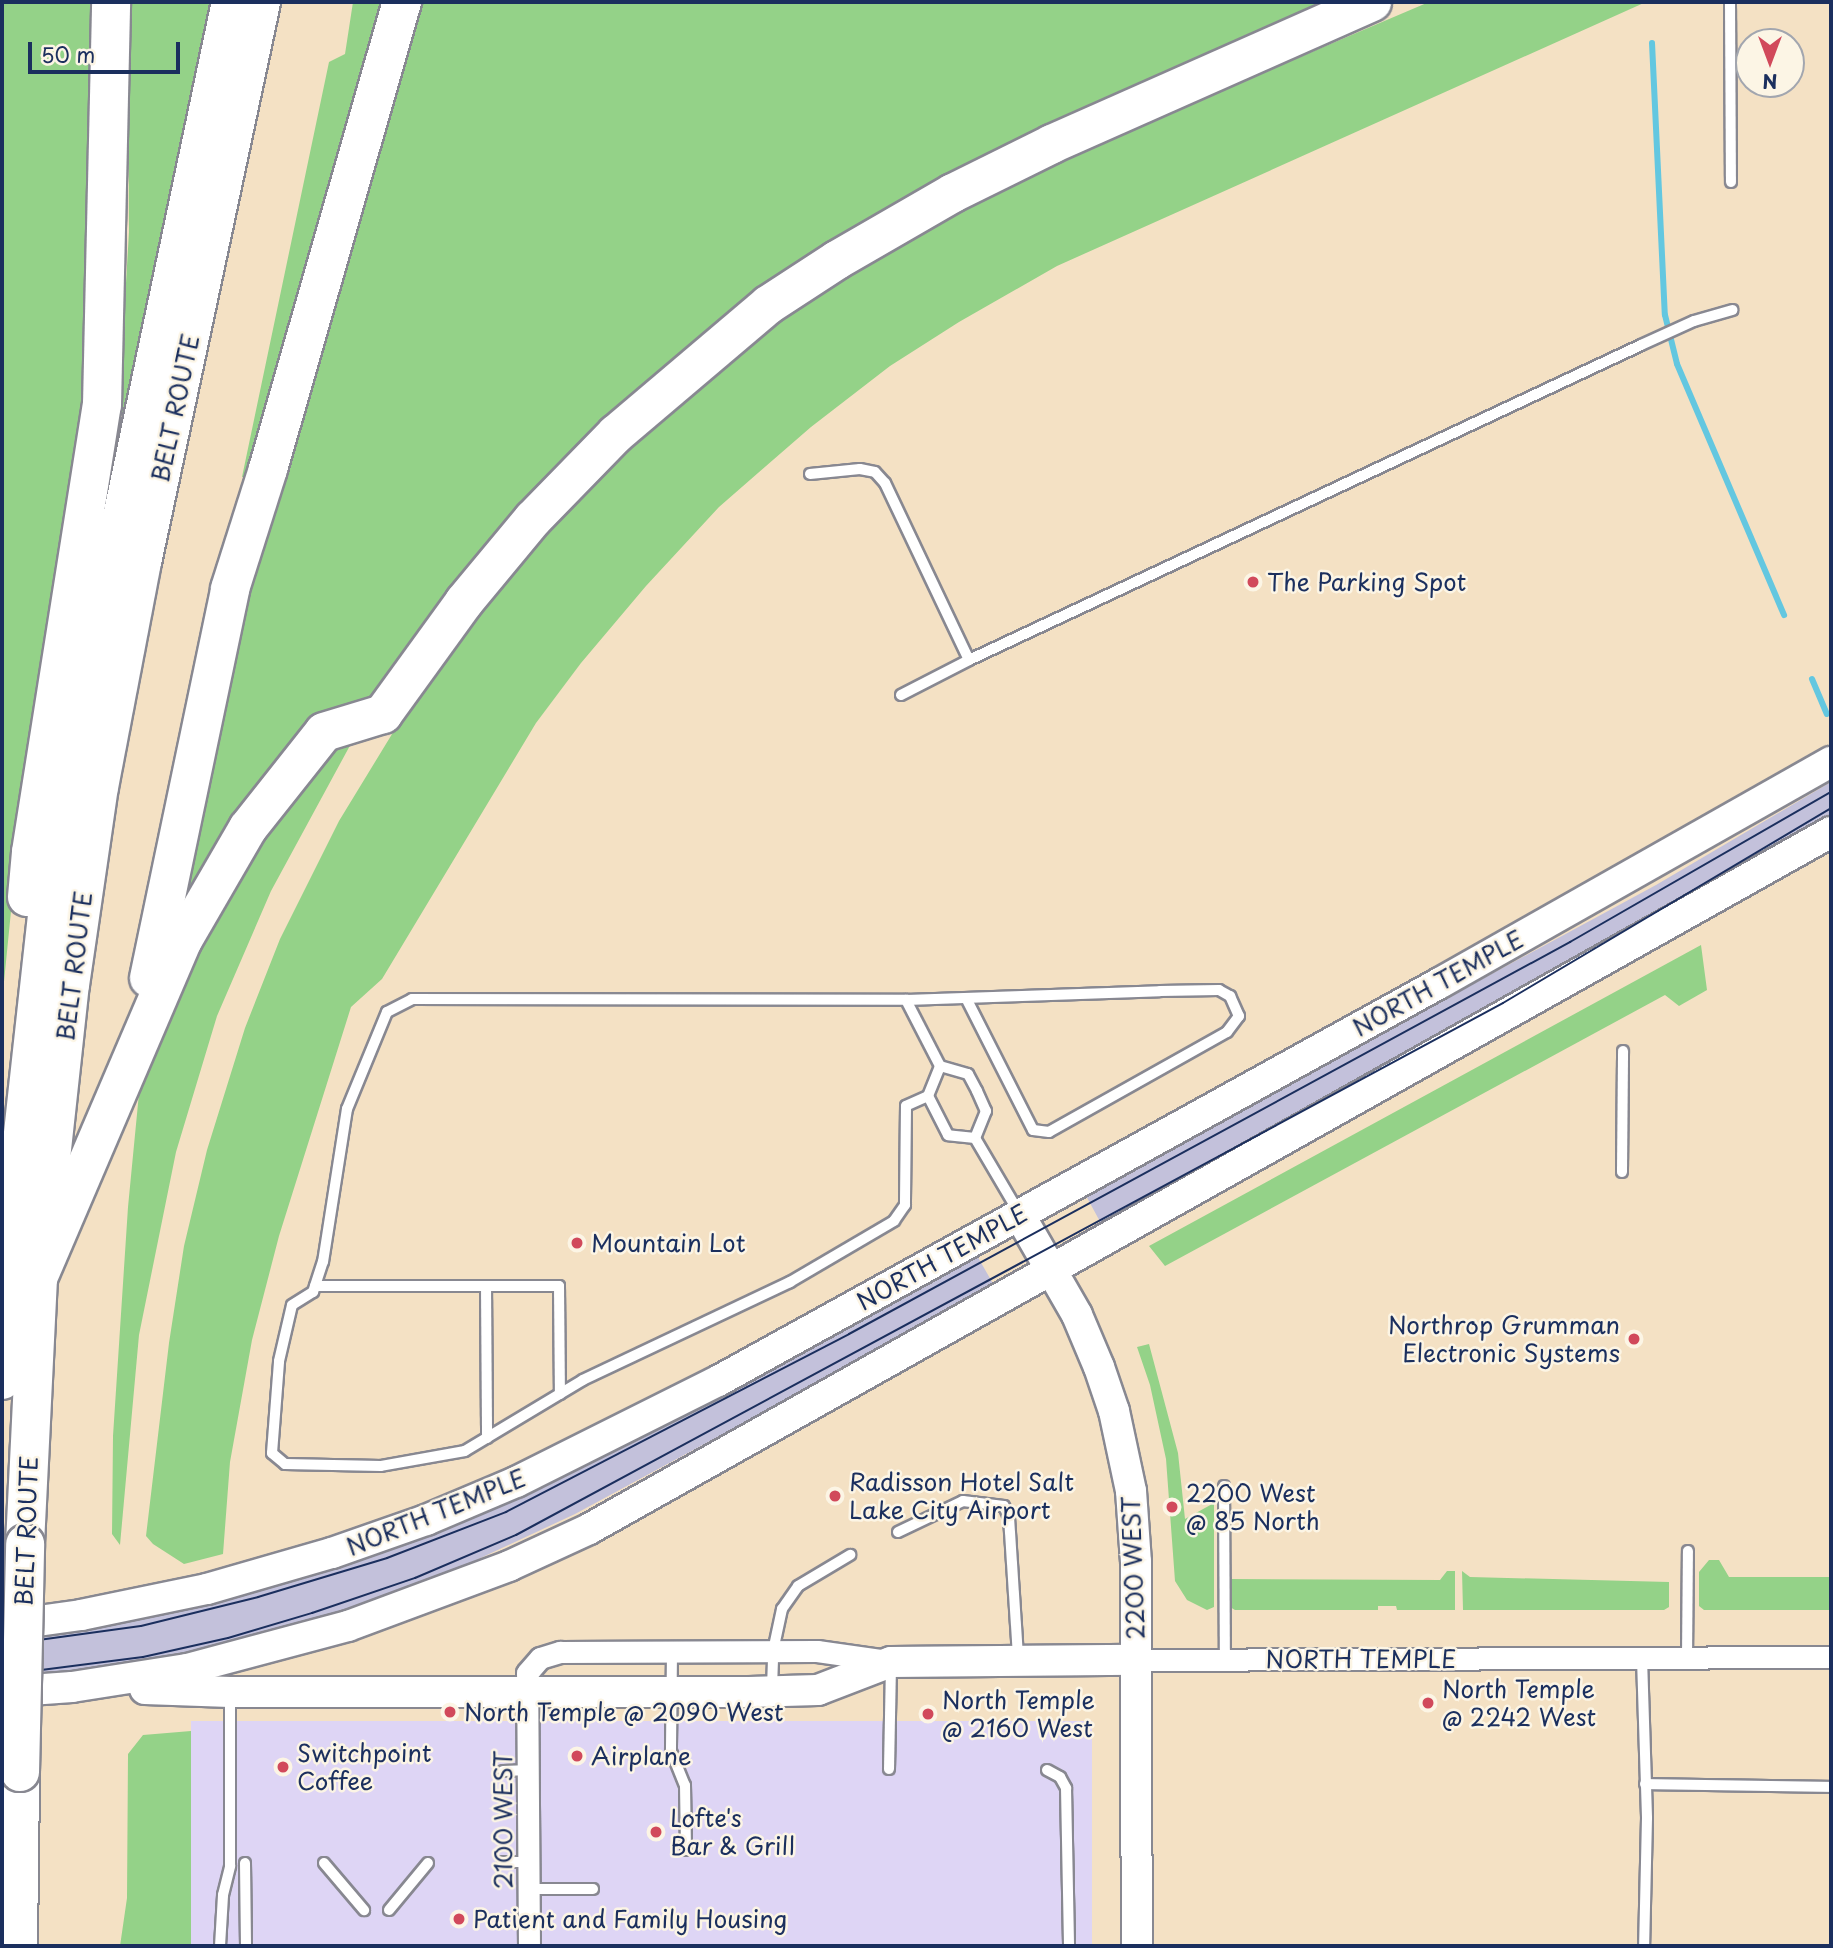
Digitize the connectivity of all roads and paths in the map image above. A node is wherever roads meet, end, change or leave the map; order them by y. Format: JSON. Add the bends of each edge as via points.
{"nodes":[{"id":1,"x":111,"y":2,"type":"edge"},
{"id":2,"x":231,"y":2,"type":"edge"},
{"id":3,"x":261,"y":2,"type":"edge"},
{"id":4,"x":402,"y":2,"type":"edge"},
{"id":5,"x":1372,"y":2,"type":"edge"},
{"id":6,"x":1730,"y":2,"type":"edge"},
{"id":7,"x":1731,"y":182,"type":"dead end"},
{"id":8,"x":1732,"y":310,"type":"dead end"},
{"id":9,"x":810,"y":474,"type":"dead end"},
{"id":10,"x":969,"y":660,"type":"junction"},
{"id":11,"x":901,"y":695,"type":"dead end"},
{"id":12,"x":1831,"y":762,"type":"edge"},
{"id":13,"x":1831,"y":832,"type":"edge"},
{"id":14,"x":966,"y":998,"type":"junction"},
{"id":15,"x":906,"y":1000,"type":"junction"},
{"id":16,"x":34,"y":1044,"type":"junction"},
{"id":17,"x":1623,"y":1051,"type":"dead end"},
{"id":18,"x":131,"y":1062,"type":"junction"},
{"id":19,"x":940,"y":1066,"type":"junction"},
{"id":20,"x":928,"y":1096,"type":"junction"},
{"id":21,"x":975,"y":1138,"type":"junction"},
{"id":22,"x":1622,"y":1172,"type":"dead end"},
{"id":23,"x":1019,"y":1214,"type":"junction"},
{"id":24,"x":1052,"y":1270,"type":"junction"},
{"id":25,"x":38,"y":1279,"type":"junction"},
{"id":26,"x":315,"y":1286,"type":"junction"},
{"id":27,"x":486,"y":1286,"type":"junction"},
{"id":28,"x":2,"y":1380,"type":"edge"},
{"id":29,"x":560,"y":1394,"type":"junction"},
{"id":30,"x":487,"y":1438,"type":"junction"},
{"id":31,"x":1224,"y":1486,"type":"dead end"},
{"id":32,"x":898,"y":1532,"type":"dead end"},
{"id":33,"x":1688,"y":1551,"type":"dead end"},
{"id":34,"x":850,"y":1555,"type":"dead end"},
{"id":35,"x":2,"y":1626,"type":"edge"},
{"id":36,"x":773,"y":1651,"type":"junction"},
{"id":37,"x":672,"y":1652,"type":"junction"},
{"id":38,"x":1831,"y":1657,"type":"edge"},
{"id":39,"x":1642,"y":1658,"type":"junction"},
{"id":40,"x":1687,"y":1658,"type":"junction"},
{"id":41,"x":1225,"y":1659,"type":"junction"},
{"id":42,"x":1018,"y":1660,"type":"junction"},
{"id":43,"x":1136,"y":1660,"type":"junction"},
{"id":44,"x":891,"y":1662,"type":"junction"},
{"id":45,"x":72,"y":1687,"type":"junction"},
{"id":46,"x":2,"y":1692,"type":"edge"},
{"id":47,"x":230,"y":1692,"type":"junction"},
{"id":48,"x":772,"y":1692,"type":"junction"},
{"id":49,"x":528,"y":1693,"type":"junction"},
{"id":50,"x":672,"y":1693,"type":"junction"},
{"id":51,"x":889,"y":1769,"type":"dead end"},
{"id":52,"x":530,"y":1770,"type":"junction"},
{"id":53,"x":1047,"y":1770,"type":"dead end"},
{"id":54,"x":503,"y":1771,"type":"dead end"},
{"id":55,"x":1645,"y":1784,"type":"junction"},
{"id":56,"x":1831,"y":1787,"type":"edge"},
{"id":57,"x":686,"y":1850,"type":"dead end"},
{"id":58,"x":503,"y":1862,"type":"dead end"},
{"id":59,"x":529,"y":1862,"type":"junction"},
{"id":60,"x":245,"y":1863,"type":"dead end"},
{"id":61,"x":324,"y":1863,"type":"dead end"},
{"id":62,"x":428,"y":1863,"type":"dead end"},
{"id":63,"x":529,"y":1889,"type":"junction"},
{"id":64,"x":593,"y":1889,"type":"dead end"},
{"id":65,"x":364,"y":1910,"type":"dead end"},
{"id":66,"x":389,"y":1910,"type":"dead end"},
{"id":67,"x":18,"y":1946,"type":"edge"},
{"id":68,"x":220,"y":1946,"type":"edge"},
{"id":69,"x":246,"y":1946,"type":"edge"},
{"id":70,"x":529,"y":1946,"type":"edge"},
{"id":71,"x":1069,"y":1946,"type":"edge"},
{"id":72,"x":1137,"y":1946,"type":"edge"},
{"id":73,"x":1644,"y":1946,"type":"edge"}],
"edges":[{"from":1,"to":16,"type":"highway","via":[[103,405],[31,852],[22,953]]},
{"from":2,"to":16,"type":"highway","name":"BELT ROUTE","via":[[108,584],[48,906]]},
{"from":3,"to":25,"type":"highway","name":"BELT ROUTE","via":[[99,787],[70,985]]},
{"from":4,"to":18,"type":"highway","via":[[230,589]]},
{"from":5,"to":18,"type":"highway","via":[[1052,144],[953,193],[768,305],[687,371],[616,434],[533,519],[464,602],[383,714],[324,732],[248,828],[183,940]]},
{"from":6,"to":7,"type":"lane"},
{"from":8,"to":10,"type":"lane","via":[[1694,321]]},
{"from":9,"to":10,"type":"lane","via":[[860,469],[875,472],[885,483]]},
{"from":10,"to":11,"type":"lane"},
{"from":12,"to":23,"type":"main road","name":"NORTH TEMPLE","via":[[1440,984]]},
{"from":13,"to":24,"type":"main road","name":"NORTH TEMPLE"},
{"from":14,"to":14,"type":"lane","via":[[1219,990],[1230,996],[1239,1016],[1227,1032],[1049,1132],[1033,1130]]},
{"from":14,"to":15,"type":"lane"},
{"from":15,"to":19,"type":"lane"},
{"from":15,"to":26,"type":"lane","via":[[412,999],[387,1012],[347,1109],[323,1262]]},
{"from":16,"to":28,"type":"highway","name":"BELT ROUTE"},
{"from":17,"to":22,"type":"lane"},
{"from":18,"to":25,"type":"highway"},
{"from":19,"to":20,"type":"lane"},
{"from":19,"to":21,"type":"lane","via":[[968,1074],[977,1091],[986,1111]]},
{"from":20,"to":21,"type":"lane","via":[[947,1135]]},
{"from":20,"to":29,"type":"lane","via":[[906,1106],[905,1205],[894,1221],[790,1282]]},
{"from":21,"to":23,"type":"lane"},
{"from":23,"to":24,"type":"main road","name":"2200 WEST"},
{"from":23,"to":35,"type":"main road","name":"NORTH TEMPLE","via":[[718,1381],[516,1482],[426,1520],[207,1589]]},
{"from":24,"to":43,"type":"main road","name":"2200 WEST","via":[[1099,1367],[1125,1454],[1134,1526]]},
{"from":24,"to":45,"type":"main road","name":"NORTH TEMPLE","via":[[589,1529],[509,1566],[348,1626],[229,1659]]},
{"from":25,"to":67,"type":"highway","name":"BELT ROUTE","bridge":true,"via":[[25,1544]]},
{"from":26,"to":27,"type":"lane"},
{"from":26,"to":30,"type":"lane","via":[[292,1305],[279,1361],[272,1453],[285,1464],[381,1466],[465,1451]]},
{"from":27,"to":29,"type":"lane","via":[[559,1286]]},
{"from":27,"to":30,"type":"lane"},
{"from":29,"to":30,"type":"lane"},
{"from":31,"to":41,"type":"lane"},
{"from":32,"to":42,"type":"lane","via":[[963,1501],[1004,1506],[1010,1530]]},
{"from":33,"to":40,"type":"lane"},
{"from":34,"to":36,"type":"lane","via":[[798,1586],[782,1609]]},
{"from":36,"to":37,"type":"street","name":"NORTH TEMPLE"},
{"from":36,"to":44,"type":"street","name":"NORTH TEMPLE","via":[[817,1651]]},
{"from":36,"to":48,"type":"lane"},
{"from":37,"to":49,"type":"street","name":"NORTH TEMPLE","via":[[549,1654],[527,1673]]},
{"from":37,"to":50,"type":"lane"},
{"from":38,"to":40,"type":"street","name":"NORTH TEMPLE"},
{"from":39,"to":40,"type":"street","name":"NORTH TEMPLE"},
{"from":39,"to":41,"type":"street","name":"NORTH TEMPLE"},
{"from":39,"to":55,"type":"lane"},
{"from":41,"to":43,"type":"street","name":"NORTH TEMPLE"},
{"from":42,"to":43,"type":"main road","name":"NORTH TEMPLE"},
{"from":42,"to":44,"type":"main road","name":"NORTH TEMPLE"},
{"from":43,"to":72,"type":"main road","name":"2200 WEST"},
{"from":44,"to":48,"type":"main road","name":"NORTH TEMPLE","via":[[818,1690]]},
{"from":44,"to":51,"type":"lane"},
{"from":45,"to":46,"type":"main road","name":"NORTH TEMPLE"},
{"from":45,"to":47,"type":"main road","name":"NORTH TEMPLE"},
{"from":47,"to":49,"type":"main road","name":"NORTH TEMPLE"},
{"from":47,"to":68,"type":"lane","via":[[230,1866]]},
{"from":48,"to":50,"type":"main road","name":"NORTH TEMPLE"},
{"from":49,"to":50,"type":"main road","name":"NORTH TEMPLE"},
{"from":49,"to":52,"type":"street","name":"2100 WEST"},
{"from":50,"to":57,"type":"lane","via":[[671,1751],[685,1785]]},
{"from":52,"to":54,"type":"lane"},
{"from":52,"to":59,"type":"street","name":"2100 WEST"},
{"from":53,"to":71,"type":"lane","via":[[1060,1777],[1066,1788]]},
{"from":55,"to":56,"type":"lane"},
{"from":55,"to":73,"type":"lane"},
{"from":58,"to":59,"type":"lane"},
{"from":59,"to":63,"type":"street","name":"2100 WEST"},
{"from":60,"to":69,"type":"lane"},
{"from":61,"to":65,"type":"lane"},
{"from":62,"to":66,"type":"lane"},
{"from":63,"to":64,"type":"lane"},
{"from":63,"to":70,"type":"street","name":"2100 WEST"}]}
